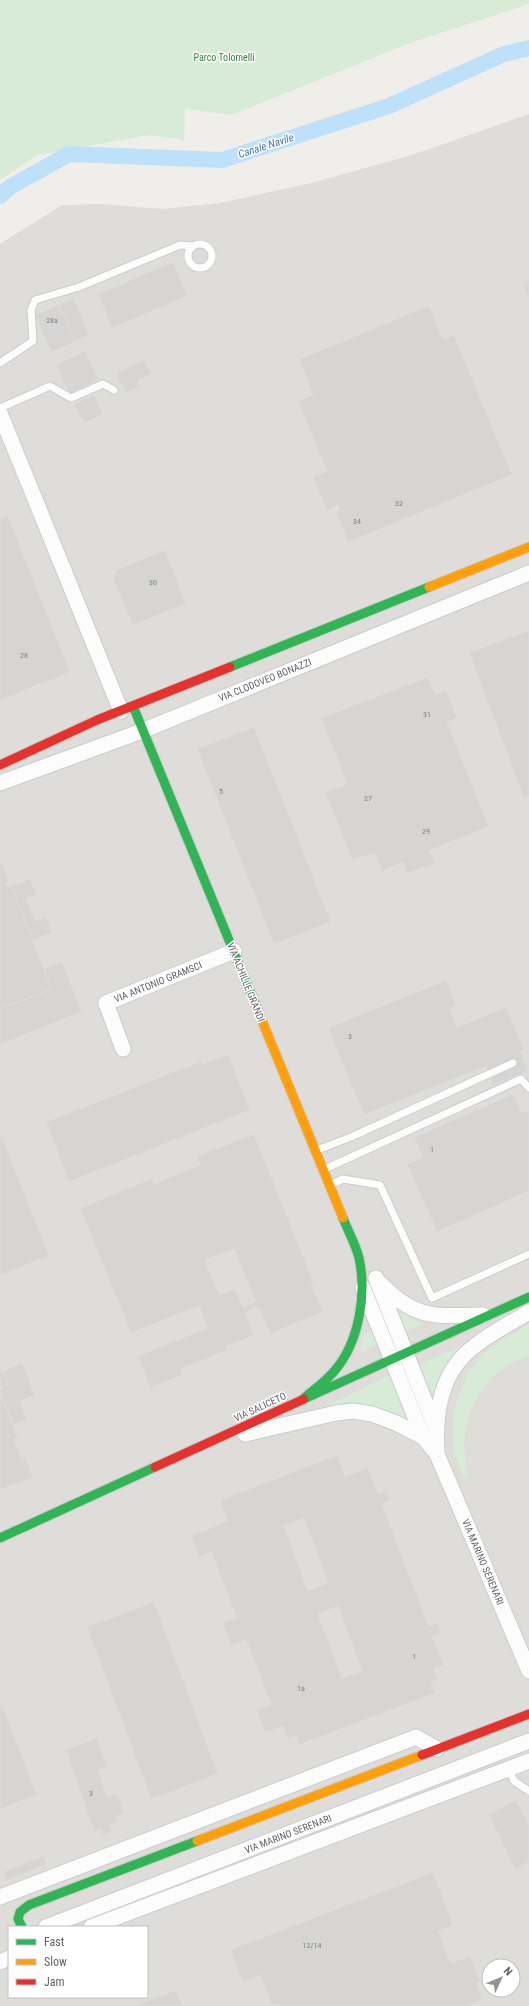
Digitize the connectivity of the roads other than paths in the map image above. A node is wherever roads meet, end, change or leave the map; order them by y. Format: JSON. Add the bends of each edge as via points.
{"nodes":[{"id":1,"x":192,"y":246,"type":"dead end"},
{"id":2,"x":0,"y":363,"type":"edge"},
{"id":3,"x":114,"y":390,"type":"dead end"},
{"id":4,"x":0,"y":408,"type":"edge"},
{"id":5,"x":0,"y":413,"type":"edge"},
{"id":6,"x":529,"y":547,"type":"edge"},
{"id":7,"x":529,"y":573,"type":"edge"},
{"id":8,"x":127,"y":708,"type":"junction"},
{"id":9,"x":142,"y":731,"type":"junction"},
{"id":10,"x":0,"y":765,"type":"edge"},
{"id":11,"x":0,"y":783,"type":"edge"},
{"id":12,"x":234,"y":951,"type":"junction"},
{"id":13,"x":123,"y":1049,"type":"dead end"},
{"id":14,"x":513,"y":1063,"type":"dead end"},
{"id":15,"x":529,"y":1088,"type":"edge"},
{"id":16,"x":315,"y":1151,"type":"junction"},
{"id":17,"x":323,"y":1170,"type":"junction"},
{"id":18,"x":329,"y":1186,"type":"junction"},
{"id":19,"x":529,"y":1254,"type":"edge"},
{"id":20,"x":359,"y":1258,"type":"junction"},
{"id":21,"x":376,"y":1278,"type":"junction"},
{"id":22,"x":361,"y":1284,"type":"junction"},
{"id":23,"x":529,"y":1297,"type":"edge"},
{"id":24,"x":529,"y":1312,"type":"edge"},
{"id":25,"x":488,"y":1315,"type":"junction"},
{"id":26,"x":406,"y":1352,"type":"junction"},
{"id":27,"x":392,"y":1358,"type":"junction"},
{"id":28,"x":302,"y":1400,"type":"junction"},
{"id":29,"x":436,"y":1429,"type":"junction"},
{"id":30,"x":422,"y":1438,"type":"junction"},
{"id":31,"x":209,"y":1442,"type":"junction"},
{"id":32,"x":437,"y":1454,"type":"junction"},
{"id":33,"x":0,"y":1538,"type":"edge"},
{"id":34,"x":529,"y":1670,"type":"edge"},
{"id":35,"x":529,"y":1714,"type":"edge"},
{"id":36,"x":529,"y":1741,"type":"edge"},
{"id":37,"x":437,"y":1749,"type":"junction"},
{"id":38,"x":529,"y":1761,"type":"edge"},
{"id":39,"x":335,"y":1768,"type":"junction"},
{"id":40,"x":509,"y":1769,"type":"junction"},
{"id":41,"x":454,"y":1770,"type":"junction"},
{"id":42,"x":341,"y":1786,"type":"junction"},
{"id":43,"x":461,"y":1787,"type":"junction"},
{"id":44,"x":529,"y":1791,"type":"edge"},
{"id":45,"x":342,"y":1813,"type":"junction"},
{"id":46,"x":209,"y":1816,"type":"junction"},
{"id":47,"x":349,"y":1830,"type":"junction"},
{"id":48,"x":216,"y":1834,"type":"junction"},
{"id":49,"x":88,"y":1863,"type":"junction"},
{"id":50,"x":205,"y":1866,"type":"junction"},
{"id":51,"x":95,"y":1880,"type":"junction"},
{"id":52,"x":212,"y":1881,"type":"junction"},
{"id":53,"x":0,"y":1897,"type":"edge"},
{"id":54,"x":22,"y":1926,"type":"edge"},
{"id":55,"x":49,"y":1926,"type":"edge"},
{"id":56,"x":94,"y":1926,"type":"edge"}],
"edges":[{"from":1,"to":2,"type":"lane","via":[[180,245],[79,287],[35,300],[31,310],[33,340]]},
{"from":3,"to":4,"type":"lane","via":[[103,384],[71,398],[50,386]]},
{"from":5,"to":8,"type":"street"},
{"from":6,"to":8,"type":"street"},
{"from":7,"to":9,"type":"street","name":"VIA CLODOVEO BONAZZI"},
{"from":8,"to":9,"type":"street","name":"VIA ACHILLE GRANDI"},
{"from":8,"to":10,"type":"street"},
{"from":9,"to":11,"type":"street","name":"VIA CLODOVEO BONAZZI"},
{"from":9,"to":12,"type":"street","name":"VIA ACHILLE GRANDI"},
{"from":12,"to":13,"type":"street","name":"VIA ANTONIO GRAMSCI","via":[[106,1003]]},
{"from":12,"to":16,"type":"street","name":"VIA ACHILLE GRANDI"},
{"from":14,"to":16,"type":"lane"},
{"from":15,"to":17,"type":"lane","via":[[521,1079]]},
{"from":16,"to":17,"type":"street","name":"VIA ACHILLE GRANDI"},
{"from":17,"to":18,"type":"street","name":"VIA ACHILLE GRANDI"},
{"from":18,"to":19,"type":"lane","via":[[343,1179],[380,1185],[432,1298]]},
{"from":18,"to":20,"type":"street","name":"VIA ACHILLE GRANDI"},
{"from":20,"to":21,"type":"street","name":"VIA ACHILLE GRANDI"},
{"from":20,"to":22,"type":"street","name":"VIA ACHILLE GRANDI"},
{"from":21,"to":25,"type":"street","name":"VIA ACHILLE GRANDI","via":[[392,1296],[412,1309],[436,1316]]},
{"from":21,"to":26,"type":"street","name":"VIA ACHILLE GRANDI"},
{"from":22,"to":27,"type":"street","name":"VIA ACHILLE GRANDI"},
{"from":22,"to":28,"type":"street","name":"VIA ACHILLE GRANDI","via":[[360,1311],[349,1351],[337,1370]]},
{"from":23,"to":25,"type":"street","name":"VIA SALICETO"},
{"from":24,"to":29,"type":"street","name":"VIA MARINO SERENARI","via":[[478,1344],[459,1361],[445,1385]]},
{"from":25,"to":26,"type":"street","name":"VIA SALICETO"},
{"from":26,"to":27,"type":"street","name":"VIA SALICETO"},
{"from":26,"to":29,"type":"street","name":"VIA MARINO SERENARI"},
{"from":27,"to":28,"type":"street","name":"VIA SALICETO"},
{"from":27,"to":30,"type":"street","name":"VIA MARINO SERENARI"},
{"from":28,"to":31,"type":"street","name":"VIA SALICETO"},
{"from":29,"to":32,"type":"street","name":"VIA MARINO SERENARI"},
{"from":30,"to":31,"type":"street","name":"VIA MARINO SERENARI","via":[[396,1423],[372,1414],[353,1411],[336,1412]]},
{"from":30,"to":32,"type":"street","name":"VIA MARINO SERENARI"},
{"from":31,"to":33,"type":"street","name":"VIA SALICETO"},
{"from":32,"to":34,"type":"street","name":"VIA MARINO SERENARI"},
{"from":35,"to":37,"type":"street"},
{"from":36,"to":41,"type":"street","name":"VIA MARINO SERENARI"},
{"from":37,"to":39,"type":"street","via":[[416,1737]]},
{"from":37,"to":42,"type":"street"},
{"from":38,"to":40,"type":"street","name":"VIA MARINO SERENARI"},
{"from":39,"to":42,"type":"street"},
{"from":39,"to":46,"type":"street"},
{"from":40,"to":43,"type":"street","name":"VIA MARINO SERENARI"},
{"from":40,"to":44,"type":"lane","via":[[514,1780]]},
{"from":41,"to":43,"type":"street"},
{"from":41,"to":45,"type":"street","name":"VIA MARINO SERENARI"},
{"from":42,"to":48,"type":"street"},
{"from":43,"to":47,"type":"street","name":"VIA MARINO SERENARI"},
{"from":45,"to":47,"type":"street"},
{"from":45,"to":50,"type":"street","name":"VIA MARINO SERENARI"},
{"from":46,"to":48,"type":"street"},
{"from":46,"to":49,"type":"street"},
{"from":47,"to":52,"type":"street","name":"VIA MARINO SERENARI"},
{"from":48,"to":51,"type":"street"},
{"from":49,"to":51,"type":"street"},
{"from":49,"to":53,"type":"street"},
{"from":50,"to":52,"type":"street"},
{"from":50,"to":55,"type":"street","name":"VIA MARINO SERENARI"},
{"from":51,"to":54,"type":"street","via":[[29,1906],[20,1912],[18,1919]]},
{"from":52,"to":56,"type":"street","name":"VIA MARINO SERENARI"}]}
